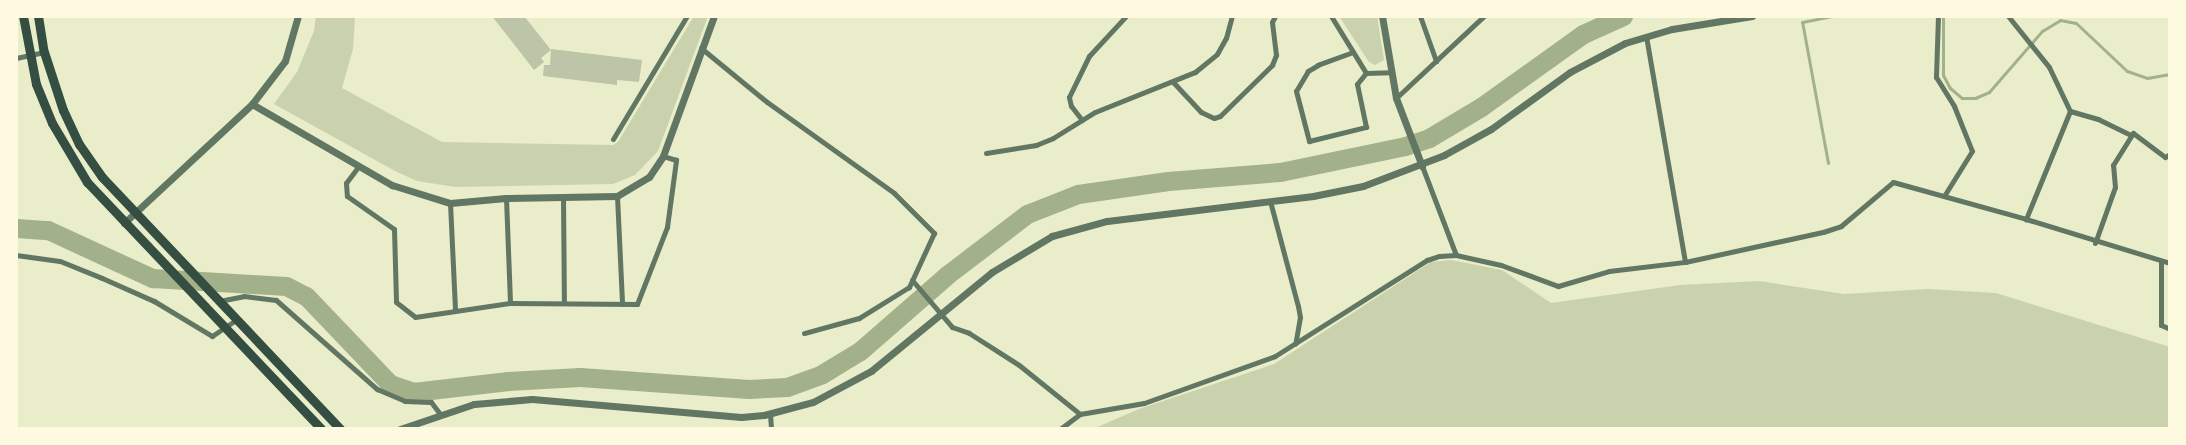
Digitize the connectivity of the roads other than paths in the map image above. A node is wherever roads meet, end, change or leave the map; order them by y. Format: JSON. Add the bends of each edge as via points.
{"nodes":[{"id":1,"x":23,"y":16,"type":"edge"},
{"id":2,"x":38,"y":16,"type":"edge"},
{"id":3,"x":298,"y":16,"type":"edge"},
{"id":4,"x":687,"y":16,"type":"edge"},
{"id":5,"x":714,"y":16,"type":"edge"},
{"id":6,"x":1126,"y":16,"type":"edge"},
{"id":7,"x":1232,"y":16,"type":"edge"},
{"id":8,"x":1275,"y":16,"type":"edge"},
{"id":9,"x":1331,"y":16,"type":"edge"},
{"id":10,"x":1382,"y":16,"type":"edge"},
{"id":11,"x":1420,"y":16,"type":"edge"},
{"id":12,"x":1484,"y":16,"type":"edge"},
{"id":13,"x":1752,"y":16,"type":"edge"},
{"id":14,"x":1938,"y":16,"type":"edge"},
{"id":15,"x":2008,"y":16,"type":"edge"},
{"id":16,"x":1646,"y":36,"type":"junction"},
{"id":17,"x":701,"y":48,"type":"junction"},
{"id":18,"x":44,"y":52,"type":"junction"},
{"id":19,"x":1354,"y":52,"type":"junction"},
{"id":20,"x":29,"y":55,"type":"junction"},
{"id":21,"x":16,"y":58,"type":"edge"},
{"id":22,"x":1436,"y":61,"type":"junction"},
{"id":23,"x":1390,"y":72,"type":"junction"},
{"id":24,"x":1366,"y":73,"type":"junction"},
{"id":25,"x":1173,"y":82,"type":"junction"},
{"id":26,"x":1396,"y":98,"type":"junction"},
{"id":27,"x":252,"y":104,"type":"junction"},
{"id":28,"x":2070,"y":111,"type":"junction"},
{"id":29,"x":1082,"y":120,"type":"junction"},
{"id":30,"x":2131,"y":135,"type":"junction"},
{"id":31,"x":612,"y":139,"type":"dead end"},
{"id":32,"x":986,"y":153,"type":"dead end"},
{"id":33,"x":2170,"y":154,"type":"edge"},
{"id":34,"x":663,"y":156,"type":"junction"},
{"id":35,"x":1422,"y":166,"type":"junction"},
{"id":36,"x":358,"y":167,"type":"junction"},
{"id":37,"x":617,"y":196,"type":"junction"},
{"id":38,"x":1944,"y":196,"type":"junction"},
{"id":39,"x":563,"y":197,"type":"junction"},
{"id":40,"x":506,"y":198,"type":"junction"},
{"id":41,"x":1270,"y":201,"type":"junction"},
{"id":42,"x":450,"y":203,"type":"junction"},
{"id":43,"x":137,"y":212,"type":"junction"},
{"id":44,"x":2026,"y":219,"type":"junction"},
{"id":45,"x":124,"y":223,"type":"junction"},
{"id":46,"x":2096,"y":243,"type":"junction"},
{"id":47,"x":16,"y":255,"type":"edge"},
{"id":48,"x":1456,"y":255,"type":"junction"},
{"id":49,"x":1686,"y":262,"type":"junction"},
{"id":50,"x":2161,"y":262,"type":"junction"},
{"id":51,"x":2170,"y":263,"type":"edge"},
{"id":52,"x":914,"y":282,"type":"junction"},
{"id":53,"x":219,"y":301,"type":"junction"},
{"id":54,"x":510,"y":303,"type":"junction"},
{"id":55,"x":564,"y":303,"type":"junction"},
{"id":56,"x":622,"y":304,"type":"junction"},
{"id":57,"x":455,"y":311,"type":"junction"},
{"id":58,"x":236,"y":320,"type":"junction"},
{"id":59,"x":224,"y":328,"type":"junction"},
{"id":60,"x":2170,"y":330,"type":"edge"},
{"id":61,"x":804,"y":333,"type":"dead end"},
{"id":62,"x":1294,"y":344,"type":"junction"},
{"id":63,"x":440,"y":414,"type":"junction"},
{"id":64,"x":770,"y":414,"type":"junction"},
{"id":65,"x":1080,"y":414,"type":"junction"},
{"id":66,"x":321,"y":429,"type":"edge"},
{"id":67,"x":340,"y":429,"type":"edge"},
{"id":68,"x":400,"y":429,"type":"edge"},
{"id":69,"x":771,"y":429,"type":"edge"},
{"id":70,"x":1060,"y":429,"type":"edge"}],
"edges":[{"from":1,"to":20,"type":"main road"},
{"from":2,"to":18,"type":"main road"},
{"from":3,"to":27,"type":"street","via":[[284,60]]},
{"from":4,"to":31,"type":"street"},
{"from":5,"to":17,"type":"street"},
{"from":6,"to":29,"type":"street","via":[[1089,56],[1069,97],[1071,106]]},
{"from":7,"to":25,"type":"street","via":[[1226,38],[1216,54],[1195,72]]},
{"from":8,"to":25,"type":"street","via":[[1272,22],[1277,41],[1272,65],[1220,116],[1214,118],[1201,112]]},
{"from":9,"to":19,"type":"street"},
{"from":10,"to":23,"type":"street"},
{"from":11,"to":22,"type":"street"},
{"from":12,"to":22,"type":"street"},
{"from":13,"to":16,"type":"street"},
{"from":14,"to":38,"type":"street","via":[[1936,77],[1954,106],[1972,151]]},
{"from":15,"to":28,"type":"street","via":[[2050,67]]},
{"from":16,"to":35,"type":"street","via":[[1601,54],[1491,129]]},
{"from":16,"to":49,"type":"street"},
{"from":17,"to":34,"type":"street"},
{"from":17,"to":52,"type":"street","via":[[767,102],[894,192],[924,221],[934,233]]},
{"from":18,"to":20,"type":"street"},
{"from":18,"to":43,"type":"main road","via":[[63,110],[79,144],[102,177]]},
{"from":19,"to":24,"type":"street"},
{"from":19,"to":24,"type":"street","via":[[1313,68],[1296,91],[1309,140],[1366,127],[1357,84]]},
{"from":20,"to":21,"type":"street"},
{"from":20,"to":45,"type":"main road","via":[[49,115],[69,155],[87,182]]},
{"from":22,"to":26,"type":"street"},
{"from":23,"to":24,"type":"street"},
{"from":23,"to":26,"type":"street"},
{"from":25,"to":29,"type":"street"},
{"from":26,"to":35,"type":"street"},
{"from":27,"to":36,"type":"street"},
{"from":27,"to":43,"type":"street"},
{"from":28,"to":30,"type":"street","via":[[2098,119]]},
{"from":28,"to":44,"type":"street"},
{"from":29,"to":32,"type":"street","via":[[1036,145]]},
{"from":30,"to":33,"type":"street","via":[[2133,133],[2165,157]]},
{"from":30,"to":46,"type":"street","via":[[2113,165],[2115,187]]},
{"from":34,"to":37,"type":"street","via":[[649,177]]},
{"from":34,"to":56,"type":"street","via":[[676,160],[667,227],[637,304]]},
{"from":35,"to":41,"type":"street","via":[[1363,186]]},
{"from":35,"to":48,"type":"street"},
{"from":36,"to":42,"type":"street","via":[[392,185]]},
{"from":36,"to":57,"type":"street","via":[[346,183],[347,196],[394,229],[396,302],[415,317]]},
{"from":37,"to":39,"type":"street"},
{"from":37,"to":56,"type":"street"},
{"from":38,"to":44,"type":"street"},
{"from":38,"to":49,"type":"street","via":[[1893,182],[1832,229]]},
{"from":39,"to":40,"type":"street"},
{"from":39,"to":55,"type":"street"},
{"from":40,"to":42,"type":"street"},
{"from":40,"to":54,"type":"street"},
{"from":41,"to":62,"type":"street","via":[[1300,317]]},
{"from":41,"to":64,"type":"street","via":[[1107,221],[1052,236],[992,272],[858,379],[813,402]]},
{"from":42,"to":57,"type":"street"},
{"from":43,"to":45,"type":"street"},
{"from":43,"to":53,"type":"main road"},
{"from":44,"to":46,"type":"street"},
{"from":45,"to":59,"type":"main road"},
{"from":46,"to":50,"type":"street"},
{"from":47,"to":59,"type":"street","via":[[60,261],[102,278],[154,302],[212,336]]},
{"from":48,"to":49,"type":"street","via":[[1501,265],[1558,286],[1609,271]]},
{"from":48,"to":62,"type":"street","via":[[1427,260]]},
{"from":50,"to":51,"type":"street"},
{"from":50,"to":60,"type":"street","via":[[2161,325]]},
{"from":52,"to":61,"type":"street","via":[[859,318]]},
{"from":52,"to":65,"type":"street","via":[[952,326],[970,333],[1019,365]]},
{"from":53,"to":58,"type":"main road"},
{"from":53,"to":63,"type":"street","via":[[244,296],[276,300],[377,389],[405,401],[431,402]]},
{"from":54,"to":55,"type":"street"},
{"from":54,"to":57,"type":"street"},
{"from":55,"to":56,"type":"street"},
{"from":58,"to":59,"type":"street"},
{"from":58,"to":67,"type":"main road"},
{"from":59,"to":66,"type":"main road"},
{"from":62,"to":65,"type":"street","via":[[1248,368],[1144,403]]},
{"from":63,"to":64,"type":"street","via":[[474,404],[532,399],[706,415]]},
{"from":63,"to":68,"type":"street"},
{"from":64,"to":69,"type":"street"},
{"from":65,"to":70,"type":"street"}]}
